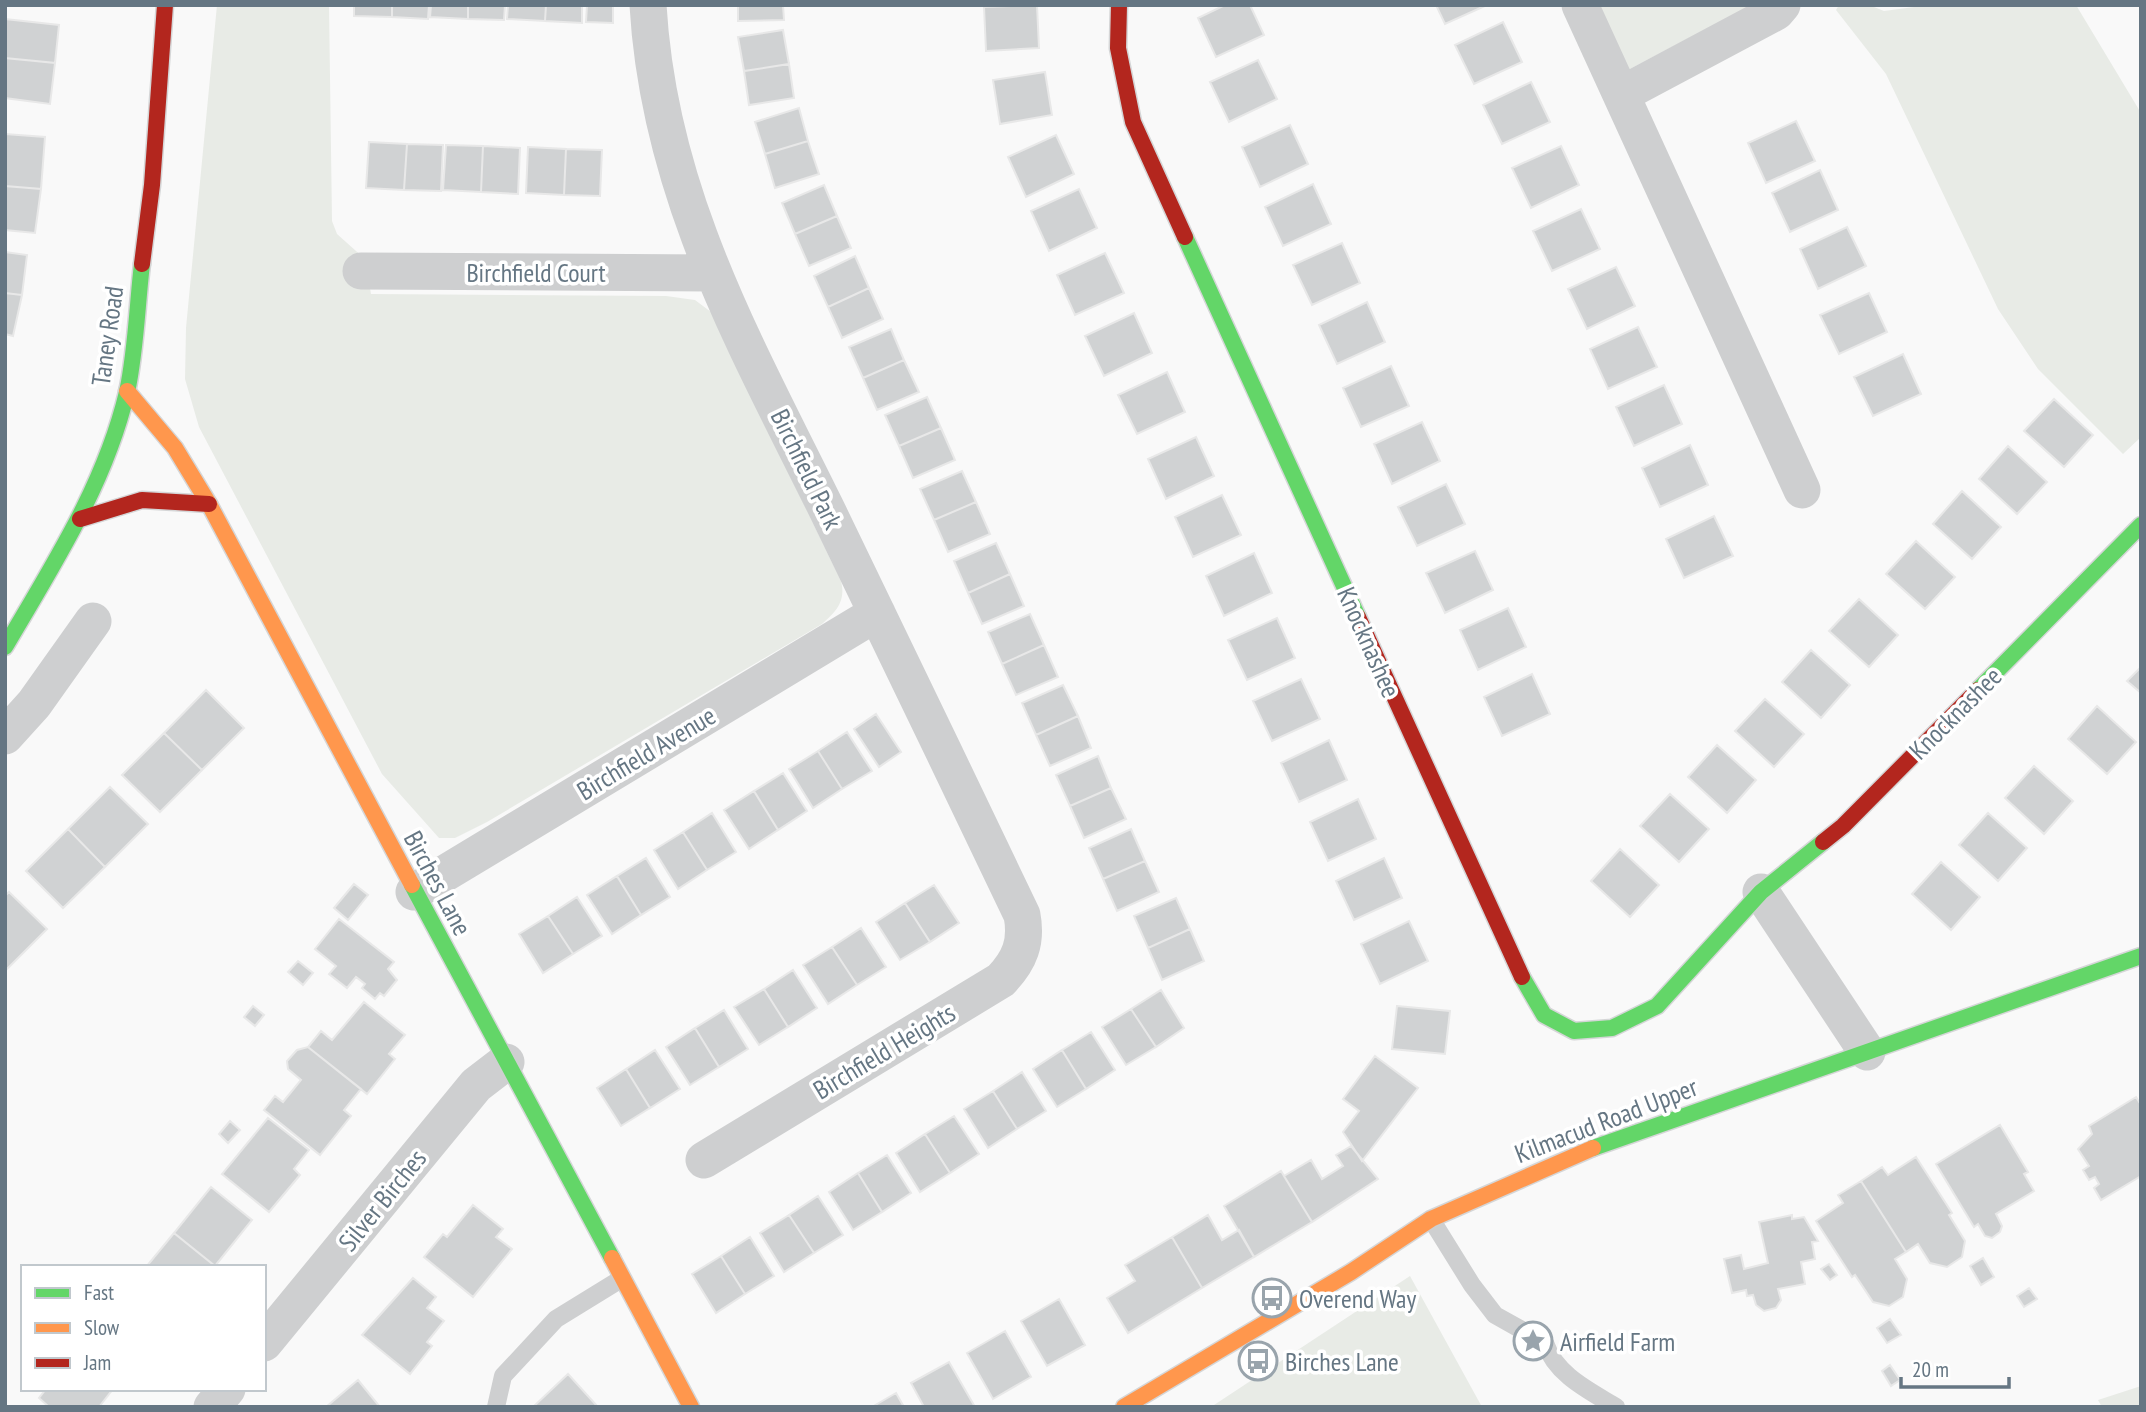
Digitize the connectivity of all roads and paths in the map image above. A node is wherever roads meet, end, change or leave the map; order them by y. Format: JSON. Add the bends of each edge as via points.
{"nodes":[{"id":1,"x":165,"y":5,"type":"edge"},
{"id":2,"x":648,"y":5,"type":"edge"},
{"id":3,"x":1119,"y":5,"type":"edge"},
{"id":4,"x":1580,"y":5,"type":"edge"},
{"id":5,"x":1782,"y":5,"type":"edge"},
{"id":6,"x":1622,"y":94,"type":"junction"},
{"id":7,"x":361,"y":271,"type":"dead end"},
{"id":8,"x":711,"y":273,"type":"junction"},
{"id":9,"x":127,"y":391,"type":"junction"},
{"id":10,"x":1802,"y":490,"type":"dead end"},
{"id":11,"x":209,"y":505,"type":"junction"},
{"id":12,"x":80,"y":519,"type":"junction"},
{"id":13,"x":2141,"y":525,"type":"edge"},
{"id":14,"x":877,"y":613,"type":"junction"},
{"id":15,"x":93,"y":621,"type":"dead end"},
{"id":16,"x":5,"y":647,"type":"edge"},
{"id":17,"x":5,"y":736,"type":"edge"},
{"id":18,"x":414,"y":892,"type":"junction"},
{"id":19,"x":1761,"y":892,"type":"junction"},
{"id":20,"x":1021,"y":915,"type":"joint"},
{"id":21,"x":2141,"y":956,"type":"edge"},
{"id":22,"x":1867,"y":1052,"type":"junction"},
{"id":23,"x":506,"y":1062,"type":"junction"},
{"id":24,"x":704,"y":1160,"type":"dead end"},
{"id":25,"x":1431,"y":1219,"type":"junction"},
{"id":26,"x":621,"y":1279,"type":"junction"},
{"id":27,"x":266,"y":1341,"type":"edge"},
{"id":28,"x":225,"y":1391,"type":"edge"},
{"id":29,"x":212,"y":1407,"type":"edge"},
{"id":30,"x":496,"y":1407,"type":"edge"},
{"id":31,"x":691,"y":1407,"type":"edge"},
{"id":32,"x":1124,"y":1407,"type":"edge"},
{"id":33,"x":1616,"y":1407,"type":"edge"}],
"edges":[{"from":1,"to":9,"type":"street","name":"Taney Road","via":[[152,185]]},
{"from":2,"to":8,"type":"street","name":"Birchfield Park","via":[[651,54],[671,157]]},
{"from":3,"to":19,"type":"street","name":"Knocknashee","via":[[1118,48],[1133,122],[1530,995],[1545,1015],[1574,1031],[1612,1028],[1657,1006]]},
{"from":4,"to":6,"type":"street"},
{"from":5,"to":6,"type":"street"},
{"from":6,"to":10,"type":"street"},
{"from":7,"to":8,"type":"street","name":"Birchfield Court"},
{"from":8,"to":14,"type":"street","name":"Birchfield Park"},
{"from":9,"to":11,"type":"street","name":"Birches Lane","via":[[175,449]]},
{"from":9,"to":12,"type":"street","name":"Taney Road","via":[[104,464]]},
{"from":11,"to":12,"type":"street","via":[[142,500]]},
{"from":11,"to":18,"type":"street","name":"Birches Lane"},
{"from":12,"to":16,"type":"street","name":"Taney Road"},
{"from":13,"to":19,"type":"street","name":"Knocknashee","via":[[1843,827]]},
{"from":14,"to":18,"type":"street","name":"Birchfield Avenue"},
{"from":14,"to":20,"type":"street","name":"Birchfield Park"},
{"from":15,"to":17,"type":"street","via":[[34,704]]},
{"from":18,"to":23,"type":"street","name":"Birches Lane"},
{"from":19,"to":22,"type":"street"},
{"from":20,"to":24,"type":"street","name":"Birchfield Heights","via":[[1026,934],[1020,953],[1001,980]]},
{"from":21,"to":22,"type":"street","name":"Kilmacud Road Upper"},
{"from":22,"to":25,"type":"street","name":"Kilmacud Road Upper","via":[[1570,1156]]},
{"from":23,"to":26,"type":"street","name":"Birches Lane"},
{"from":23,"to":27,"type":"street","name":"Silver Birches","via":[[476,1085]]},
{"from":25,"to":32,"type":"street","name":"Kilmacud Road Upper"},
{"from":25,"to":33,"type":"lane","via":[[1495,1315],[1545,1343],[1561,1370]]},
{"from":26,"to":30,"type":"lane","via":[[556,1319],[503,1376]]},
{"from":26,"to":31,"type":"street","name":"Birches Lane"},
{"from":28,"to":29,"type":"street"}]}
